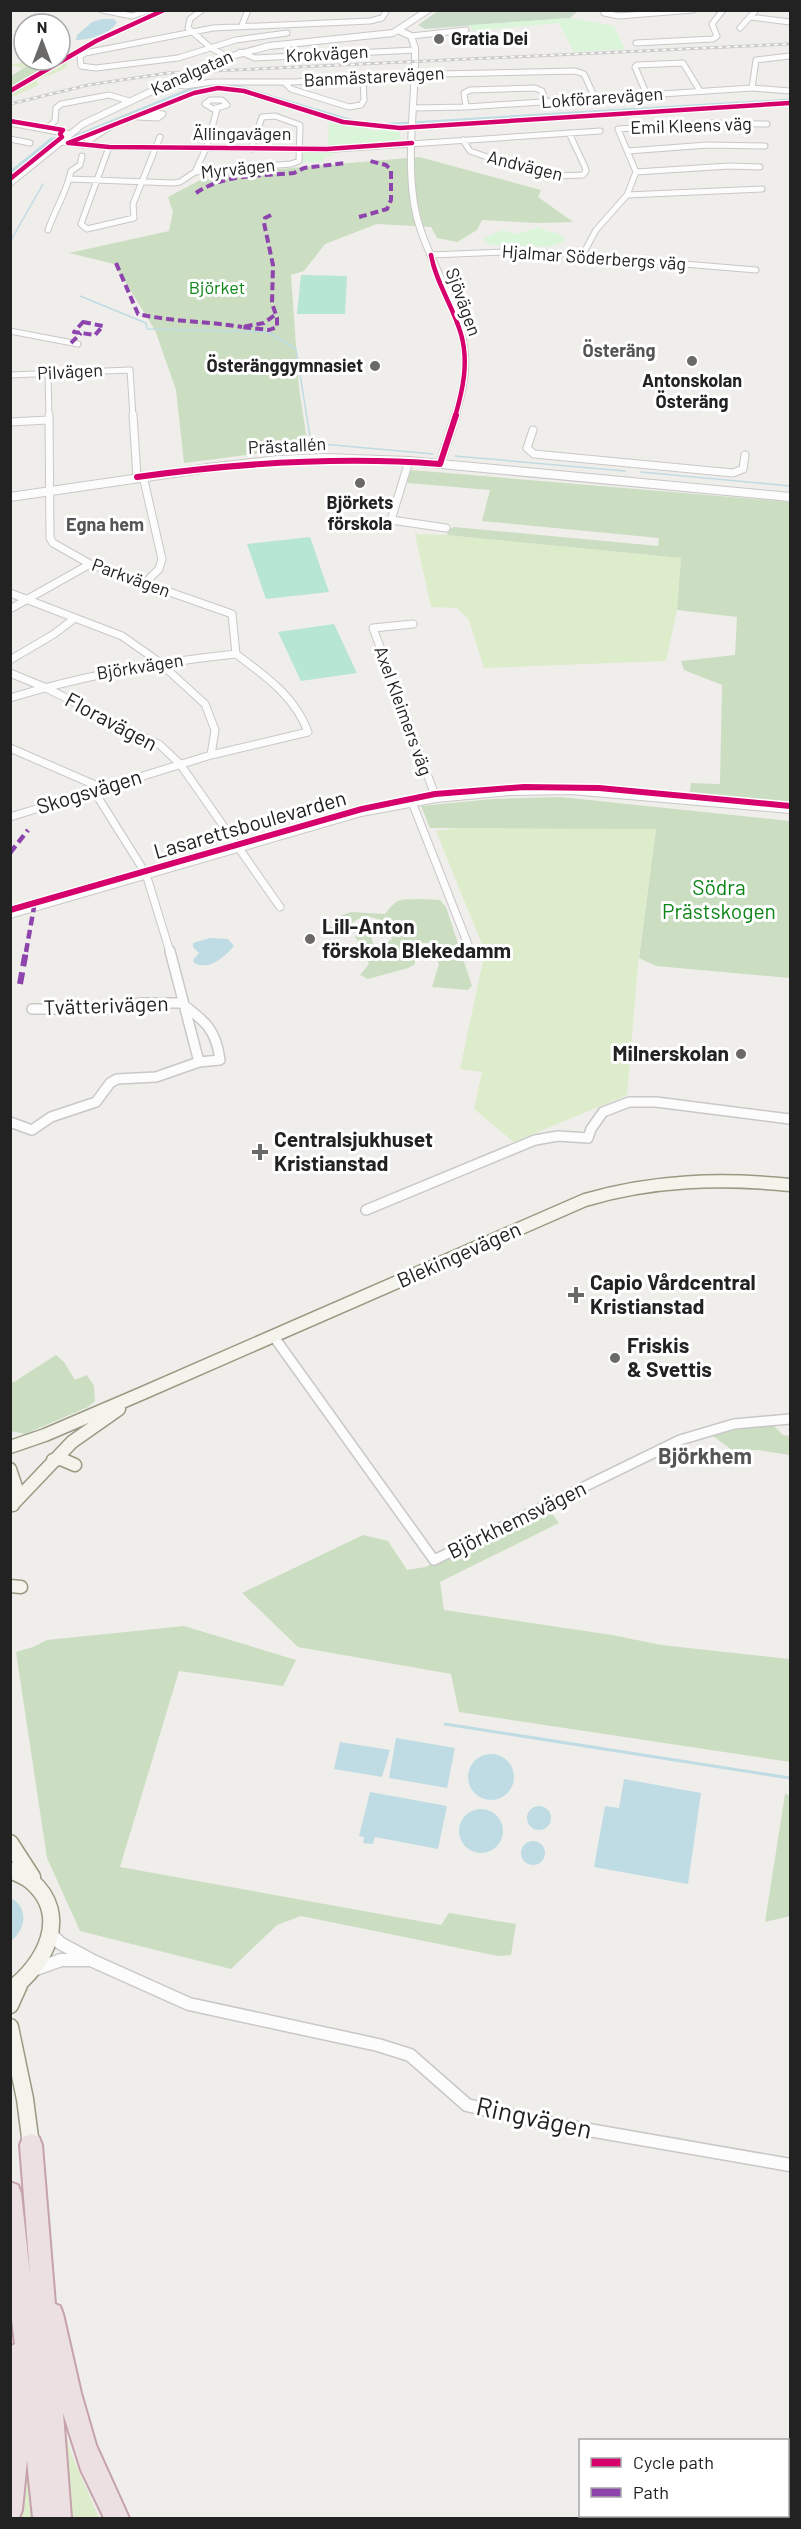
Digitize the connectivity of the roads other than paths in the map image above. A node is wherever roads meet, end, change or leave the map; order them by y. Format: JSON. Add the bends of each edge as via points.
{"nodes":[{"id":1,"x":102,"y":10,"type":"edge"},
{"id":2,"x":150,"y":10,"type":"edge"},
{"id":3,"x":202,"y":10,"type":"edge"},
{"id":4,"x":248,"y":10,"type":"edge"},
{"id":5,"x":387,"y":10,"type":"edge"},
{"id":6,"x":428,"y":10,"type":"edge"},
{"id":7,"x":693,"y":10,"type":"edge"},
{"id":8,"x":723,"y":10,"type":"edge"},
{"id":9,"x":756,"y":10,"type":"edge"},
{"id":10,"x":603,"y":13,"type":"dead end"},
{"id":11,"x":750,"y":17,"type":"junction"},
{"id":12,"x":790,"y":22,"type":"edge"},
{"id":13,"x":242,"y":25,"type":"junction"},
{"id":14,"x":740,"y":28,"type":"dead end"},
{"id":15,"x":466,"y":30,"type":"dead end"},
{"id":16,"x":190,"y":31,"type":"junction"},
{"id":17,"x":400,"y":31,"type":"junction"},
{"id":18,"x":287,"y":33,"type":"dead end"},
{"id":19,"x":411,"y":36,"type":"junction"},
{"id":20,"x":636,"y":43,"type":"dead end"},
{"id":21,"x":211,"y":48,"type":"junction"},
{"id":22,"x":415,"y":50,"type":"junction"},
{"id":23,"x":242,"y":53,"type":"junction"},
{"id":24,"x":226,"y":56,"type":"junction"},
{"id":25,"x":790,"y":56,"type":"edge"},
{"id":26,"x":415,"y":74,"type":"junction"},
{"id":27,"x":363,"y":77,"type":"junction"},
{"id":28,"x":284,"y":82,"type":"junction"},
{"id":29,"x":168,"y":83,"type":"junction"},
{"id":30,"x":752,"y":88,"type":"junction"},
{"id":31,"x":790,"y":91,"type":"edge"},
{"id":32,"x":700,"y":92,"type":"junction"},
{"id":33,"x":647,"y":95,"type":"junction"},
{"id":34,"x":595,"y":98,"type":"junction"},
{"id":35,"x":129,"y":101,"type":"junction"},
{"id":36,"x":546,"y":102,"type":"junction"},
{"id":37,"x":466,"y":107,"type":"junction"},
{"id":38,"x":413,"y":108,"type":"junction"},
{"id":39,"x":217,"y":109,"type":"dead end"},
{"id":40,"x":138,"y":117,"type":"dead end"},
{"id":41,"x":10,"y":123,"type":"edge"},
{"id":42,"x":768,"y":124,"type":"dead end"},
{"id":43,"x":46,"y":129,"type":"junction"},
{"id":44,"x":600,"y":131,"type":"dead end"},
{"id":45,"x":569,"y":133,"type":"junction"},
{"id":46,"x":160,"y":136,"type":"dead end"},
{"id":47,"x":65,"y":138,"type":"junction"},
{"id":48,"x":10,"y":139,"type":"edge"},
{"id":49,"x":463,"y":140,"type":"junction"},
{"id":50,"x":30,"y":143,"type":"dead end"},
{"id":51,"x":412,"y":143,"type":"junction"},
{"id":52,"x":83,"y":145,"type":"junction"},
{"id":53,"x":765,"y":146,"type":"dead end"},
{"id":54,"x":109,"y":147,"type":"junction"},
{"id":55,"x":155,"y":148,"type":"junction"},
{"id":56,"x":206,"y":148,"type":"junction"},
{"id":57,"x":251,"y":149,"type":"junction"},
{"id":58,"x":299,"y":149,"type":"junction"},
{"id":59,"x":628,"y":151,"type":"junction"},
{"id":60,"x":82,"y":156,"type":"dead end"},
{"id":61,"x":760,"y":167,"type":"dead end"},
{"id":62,"x":195,"y":172,"type":"junction"},
{"id":63,"x":636,"y":172,"type":"junction"},
{"id":64,"x":70,"y":179,"type":"junction"},
{"id":65,"x":98,"y":180,"type":"junction"},
{"id":66,"x":143,"y":182,"type":"junction"},
{"id":67,"x":10,"y":183,"type":"edge"},
{"id":68,"x":762,"y":189,"type":"dead end"},
{"id":69,"x":627,"y":195,"type":"junction"},
{"id":70,"x":48,"y":230,"type":"dead end"},
{"id":71,"x":431,"y":255,"type":"junction"},
{"id":72,"x":582,"y":256,"type":"junction"},
{"id":73,"x":756,"y":270,"type":"dead end"},
{"id":74,"x":10,"y":332,"type":"edge"},
{"id":75,"x":78,"y":344,"type":"dead end"},
{"id":76,"x":48,"y":374,"type":"junction"},
{"id":77,"x":10,"y":375,"type":"edge"},
{"id":78,"x":48,"y":420,"type":"junction"},
{"id":79,"x":10,"y":422,"type":"edge"},
{"id":80,"x":533,"y":430,"type":"dead end"},
{"id":81,"x":745,"y":454,"type":"dead end"},
{"id":82,"x":409,"y":461,"type":"junction"},
{"id":83,"x":440,"y":464,"type":"junction"},
{"id":84,"x":635,"y":464,"type":"junction"},
{"id":85,"x":140,"y":476,"type":"junction"},
{"id":86,"x":631,"y":482,"type":"junction"},
{"id":87,"x":51,"y":490,"type":"junction"},
{"id":88,"x":10,"y":497,"type":"edge"},
{"id":89,"x":790,"y":497,"type":"edge"},
{"id":90,"x":447,"y":528,"type":"dead end"},
{"id":91,"x":90,"y":564,"type":"junction"},
{"id":92,"x":145,"y":583,"type":"junction"},
{"id":93,"x":10,"y":593,"type":"edge"},
{"id":94,"x":26,"y":601,"type":"junction"},
{"id":95,"x":10,"y":609,"type":"edge"},
{"id":96,"x":75,"y":618,"type":"junction"},
{"id":97,"x":413,"y":624,"type":"dead end"},
{"id":98,"x":236,"y":654,"type":"junction"},
{"id":99,"x":10,"y":660,"type":"edge"},
{"id":100,"x":159,"y":662,"type":"junction"},
{"id":101,"x":10,"y":674,"type":"edge"},
{"id":102,"x":44,"y":687,"type":"junction"},
{"id":103,"x":10,"y":698,"type":"edge"},
{"id":104,"x":10,"y":748,"type":"edge"},
{"id":105,"x":211,"y":755,"type":"junction"},
{"id":106,"x":180,"y":764,"type":"junction"},
{"id":107,"x":98,"y":789,"type":"junction"},
{"id":108,"x":436,"y":798,"type":"junction"},
{"id":109,"x":412,"y":802,"type":"junction"},
{"id":110,"x":790,"y":809,"type":"edge"},
{"id":111,"x":10,"y":817,"type":"edge"},
{"id":112,"x":239,"y":848,"type":"junction"},
{"id":113,"x":146,"y":874,"type":"junction"},
{"id":114,"x":279,"y":907,"type":"dead end"},
{"id":115,"x":10,"y":914,"type":"edge"},
{"id":116,"x":472,"y":954,"type":"dead end"},
{"id":117,"x":181,"y":1003,"type":"junction"},
{"id":118,"x":32,"y":1009,"type":"dead end"},
{"id":119,"x":199,"y":1062,"type":"junction"},
{"id":120,"x":790,"y":1119,"type":"edge"},
{"id":121,"x":10,"y":1122,"type":"edge"},
{"id":122,"x":790,"y":1185,"type":"edge"},
{"id":123,"x":366,"y":1210,"type":"dead end"},
{"id":124,"x":274,"y":1336,"type":"junction"},
{"id":125,"x":143,"y":1394,"type":"junction"},
{"id":126,"x":790,"y":1419,"type":"edge"},
{"id":127,"x":10,"y":1447,"type":"edge"},
{"id":128,"x":53,"y":1460,"type":"junction"},
{"id":129,"x":75,"y":1465,"type":"dead end"},
{"id":130,"x":10,"y":1468,"type":"edge"},
{"id":131,"x":12,"y":1507,"type":"edge"},
{"id":132,"x":10,"y":1843,"type":"edge"},
{"id":133,"x":10,"y":1870,"type":"edge"},
{"id":134,"x":34,"y":1881,"type":"junction"},
{"id":135,"x":51,"y":1934,"type":"junction"},
{"id":136,"x":93,"y":1961,"type":"junction"},
{"id":137,"x":36,"y":1969,"type":"junction"},
{"id":138,"x":15,"y":1987,"type":"edge"},
{"id":139,"x":10,"y":2005,"type":"edge"},
{"id":140,"x":10,"y":2027,"type":"edge"},
{"id":141,"x":31,"y":2145,"type":"joint"},
{"id":142,"x":790,"y":2165,"type":"edge"},
{"id":143,"x":10,"y":2193,"type":"edge"},
{"id":144,"x":41,"y":2252,"type":"junction"},
{"id":145,"x":18,"y":2275,"type":"junction"},
{"id":146,"x":10,"y":2510,"type":"edge"},
{"id":147,"x":45,"y":2518,"type":"edge"},
{"id":148,"x":59,"y":2518,"type":"edge"},
{"id":149,"x":117,"y":2518,"type":"edge"}],
"edges":[{"from":1,"to":2,"type":"street","via":[[132,16]]},
{"from":3,"to":16,"type":"street","via":[[190,19]]},
{"from":4,"to":13,"type":"street"},
{"from":5,"to":13,"type":"street","via":[[382,18],[370,21]]},
{"from":6,"to":17,"type":"street"},
{"from":7,"to":10,"type":"street","via":[[619,16]]},
{"from":8,"to":20,"type":"street","via":[[712,24],[717,36],[713,39]]},
{"from":9,"to":11,"type":"street"},
{"from":11,"to":12,"type":"street"},
{"from":11,"to":14,"type":"street"},
{"from":13,"to":16,"type":"street"},
{"from":15,"to":19,"type":"street"},
{"from":16,"to":21,"type":"street"},
{"from":16,"to":21,"type":"street","via":[[85,53],[80,56],[81,66],[96,68],[178,58]]},
{"from":17,"to":19,"type":"street"},
{"from":17,"to":23,"type":"street","name":"Kanalgatan","via":[[284,44]]},
{"from":18,"to":21,"type":"street"},
{"from":19,"to":22,"type":"street","name":"Sjövägen"},
{"from":21,"to":24,"type":"street"},
{"from":22,"to":23,"type":"street","name":"Krokvägen","via":[[255,58]]},
{"from":22,"to":26,"type":"street","name":"Sjövägen"},
{"from":23,"to":24,"type":"street","name":"Kanalgatan"},
{"from":24,"to":29,"type":"street","name":"Kanalgatan"},
{"from":25,"to":30,"type":"street","via":[[756,60]]},
{"from":26,"to":27,"type":"street","name":"Banmästarevägen"},
{"from":26,"to":34,"type":"street","name":"Banmästarevägen","via":[[582,72]]},
{"from":26,"to":38,"type":"street","name":"Sjövägen"},
{"from":27,"to":28,"type":"street","name":"Banmästarevägen"},
{"from":27,"to":28,"type":"street","via":[[364,100],[361,105],[349,107],[291,89]]},
{"from":28,"to":29,"type":"street","name":"Banmästarevägen","via":[[212,81],[185,86]]},
{"from":29,"to":35,"type":"street","name":"Kanalgatan"},
{"from":30,"to":31,"type":"street","name":"Lokförarevägen"},
{"from":30,"to":32,"type":"street","name":"Lokförarevägen"},
{"from":32,"to":33,"type":"street","name":"Lokförarevägen"},
{"from":32,"to":33,"type":"street","via":[[683,63],[641,64],[635,67]]},
{"from":33,"to":34,"type":"street","name":"Lokförarevägen"},
{"from":34,"to":36,"type":"street","name":"Lokförarevägen"},
{"from":35,"to":43,"type":"street","via":[[109,95],[61,104],[56,108],[55,121]]},
{"from":35,"to":47,"type":"street","name":"Kanalgatan"},
{"from":36,"to":37,"type":"street","name":"Lokförarevägen"},
{"from":36,"to":37,"type":"street","via":[[542,91],[534,88],[470,90],[464,93]]},
{"from":37,"to":38,"type":"street","name":"Lokförarevägen"},
{"from":38,"to":51,"type":"street","name":"Sjövägen"},
{"from":39,"to":56,"type":"street"},
{"from":40,"to":52,"type":"street","via":[[100,131]]},
{"from":41,"to":43,"type":"street","name":"Ällingavägen"},
{"from":42,"to":59,"type":"street","name":"Emil Kleens väg","via":[[618,129]]},
{"from":43,"to":47,"type":"street","name":"Ällingavägen"},
{"from":44,"to":45,"type":"street","name":"Ällingavägen"},
{"from":45,"to":49,"type":"street","name":"Ällingavägen"},
{"from":45,"to":49,"type":"street","name":"Andvägen","via":[[585,167],[583,175],[561,177],[501,161],[470,151]]},
{"from":46,"to":55,"type":"street"},
{"from":47,"to":52,"type":"street","name":"Ällingavägen"},
{"from":47,"to":67,"type":"street","name":"Kanalgatan"},
{"from":48,"to":50,"type":"street"},
{"from":49,"to":51,"type":"street","name":"Ällingavägen"},
{"from":51,"to":58,"type":"street","name":"Ällingavägen"},
{"from":51,"to":71,"type":"street","name":"Sjövägen","via":[[416,212]]},
{"from":52,"to":54,"type":"street","name":"Ällingavägen"},
{"from":53,"to":59,"type":"street","via":[[707,145]]},
{"from":54,"to":55,"type":"street","name":"Ällingavägen"},
{"from":54,"to":65,"type":"street"},
{"from":55,"to":56,"type":"street","name":"Ällingavägen"},
{"from":55,"to":66,"type":"street"},
{"from":56,"to":57,"type":"street","name":"Ällingavägen"},
{"from":56,"to":62,"type":"street"},
{"from":57,"to":58,"type":"street","name":"Ällingavägen"},
{"from":57,"to":58,"type":"street","name":"Myrvägen","via":[[259,120],[272,116],[300,125]]},
{"from":58,"to":62,"type":"street","name":"Myrvägen","via":[[299,161],[291,164]]},
{"from":59,"to":63,"type":"street","name":"Emil Kleens väg"},
{"from":60,"to":64,"type":"street","via":[[82,163],[71,171]]},
{"from":61,"to":63,"type":"street"},
{"from":62,"to":66,"type":"street","name":"Myrvägen","via":[[180,182]]},
{"from":63,"to":69,"type":"street"},
{"from":64,"to":65,"type":"street","name":"Myrvägen"},
{"from":64,"to":70,"type":"street"},
{"from":65,"to":66,"type":"street","name":"Myrvägen"},
{"from":65,"to":66,"type":"street","via":[[81,224],[87,229],[134,219],[133,204]]},
{"from":68,"to":69,"type":"street"},
{"from":69,"to":72,"type":"street","via":[[596,230]]},
{"from":71,"to":72,"type":"street","name":"Hjalmar Söderbergs väg","via":[[510,251]]},
{"from":71,"to":83,"type":"street","name":"Sjövägen","via":[[461,331],[465,357],[462,390]]},
{"from":72,"to":73,"type":"street","name":"Hjalmar Söderbergs väg"},
{"from":74,"to":75,"type":"street"},
{"from":76,"to":77,"type":"street","name":"Pilvägen"},
{"from":76,"to":78,"type":"street","name":"Parkvägen"},
{"from":76,"to":85,"type":"street","name":"Pilvägen","via":[[130,370]]},
{"from":78,"to":79,"type":"street"},
{"from":78,"to":87,"type":"street","name":"Parkvägen"},
{"from":80,"to":84,"type":"street","via":[[527,448],[534,454]]},
{"from":81,"to":84,"type":"street","via":[[743,469],[733,472]]},
{"from":82,"to":83,"type":"street","name":"Prästallén"},
{"from":82,"to":85,"type":"street","name":"Prästallén","via":[[286,459]]},
{"from":82,"to":90,"type":"street","via":[[391,520]]},
{"from":83,"to":86,"type":"street","name":"Prästallén"},
{"from":84,"to":86,"type":"street"},
{"from":85,"to":87,"type":"street","name":"Prästallén"},
{"from":85,"to":92,"type":"street","via":[[162,559],[159,569]]},
{"from":86,"to":89,"type":"street","name":"Prästallén"},
{"from":87,"to":88,"type":"street","name":"Prästallén"},
{"from":87,"to":91,"type":"street","name":"Parkvägen","via":[[50,538]]},
{"from":91,"to":92,"type":"street","name":"Parkvägen"},
{"from":91,"to":94,"type":"street"},
{"from":92,"to":98,"type":"street","name":"Parkvägen","via":[[232,614]]},
{"from":93,"to":94,"type":"street"},
{"from":94,"to":95,"type":"street"},
{"from":94,"to":96,"type":"street"},
{"from":96,"to":99,"type":"street"},
{"from":96,"to":100,"type":"street","via":[[122,636]]},
{"from":97,"to":108,"type":"street","name":"Axel Kleimers väg","via":[[373,628]]},
{"from":98,"to":100,"type":"street","name":"Björkvägen"},
{"from":98,"to":105,"type":"street","name":"Skogsvägen","via":[[291,699],[308,732]]},
{"from":100,"to":102,"type":"street","name":"Björkvägen"},
{"from":100,"to":105,"type":"street","via":[[205,704],[215,730]]},
{"from":101,"to":102,"type":"street","name":"Floravägen"},
{"from":102,"to":103,"type":"street","name":"Björkvägen"},
{"from":102,"to":106,"type":"street","name":"Floravägen","via":[[160,745]]},
{"from":104,"to":107,"type":"street"},
{"from":105,"to":106,"type":"street","name":"Skogsvägen"},
{"from":106,"to":107,"type":"street","name":"Skogsvägen"},
{"from":106,"to":112,"type":"street","name":"Floravägen"},
{"from":107,"to":111,"type":"street","name":"Skogsvägen"},
{"from":107,"to":113,"type":"street"},
{"from":108,"to":109,"type":"street","name":"Lasarettsboulevarden"},
{"from":108,"to":110,"type":"street","name":"Lasarettsboulevarden","via":[[571,790]]},
{"from":109,"to":112,"type":"street","name":"Lasarettsboulevarden","via":[[361,812]]},
{"from":109,"to":116,"type":"street"},
{"from":112,"to":113,"type":"street","name":"Lasarettsboulevarden"},
{"from":112,"to":114,"type":"street","name":"Floravägen"},
{"from":113,"to":115,"type":"street","name":"Lasarettsboulevarden"},
{"from":113,"to":117,"type":"street","via":[[160,914]]},
{"from":117,"to":118,"type":"street","name":"Tvätterivägen"},
{"from":117,"to":119,"type":"street"},
{"from":117,"to":119,"type":"street","via":[[206,1021],[218,1040],[220,1060]]},
{"from":119,"to":121,"type":"street","via":[[156,1077],[113,1081],[96,1102],[51,1117],[33,1130]]},
{"from":120,"to":123,"type":"street","via":[[629,1102],[603,1112],[588,1138],[558,1136],[535,1140]]},
{"from":122,"to":124,"type":"main road","name":"Blekingevägen","via":[[690,1180],[608,1193],[562,1209]]},
{"from":124,"to":125,"type":"main road","name":"Blekingevägen"},
{"from":124,"to":126,"type":"street","name":"Björkhemsvägen","via":[[434,1560],[680,1440],[742,1422]]},
{"from":125,"to":127,"type":"main road","name":"Blekingevägen"},
{"from":125,"to":128,"type":"main road","name":"Blekingevägen","via":[[93,1426]]},
{"from":128,"to":129,"type":"main road"},
{"from":128,"to":131,"type":"main road","name":"Blekingevägen"},
{"from":130,"to":131,"type":"main road","via":[[17,1493]]},
{"from":132,"to":134,"type":"main road"},
{"from":133,"to":134,"type":"main road"},
{"from":134,"to":135,"type":"main road","via":[[50,1912]]},
{"from":135,"to":136,"type":"street","name":"Ringvägen"},
{"from":135,"to":137,"type":"main road"},
{"from":136,"to":137,"type":"street","name":"Ringvägen","via":[[61,1960]]},
{"from":136,"to":142,"type":"street","name":"Ringvägen","via":[[189,2004],[410,2055],[467,2105]]},
{"from":137,"to":138,"type":"main road"},
{"from":138,"to":139,"type":"main road"},
{"from":140,"to":141,"type":"main road","via":[[26,2099]]},
{"from":141,"to":144,"type":"highway"},
{"from":143,"to":145,"type":"highway"},
{"from":144,"to":148,"type":"highway"},
{"from":144,"to":149,"type":"highway","via":[[72,2404],[97,2479]]},
{"from":145,"to":146,"type":"highway","via":[[19,2419]]},
{"from":145,"to":147,"type":"highway"}]}
